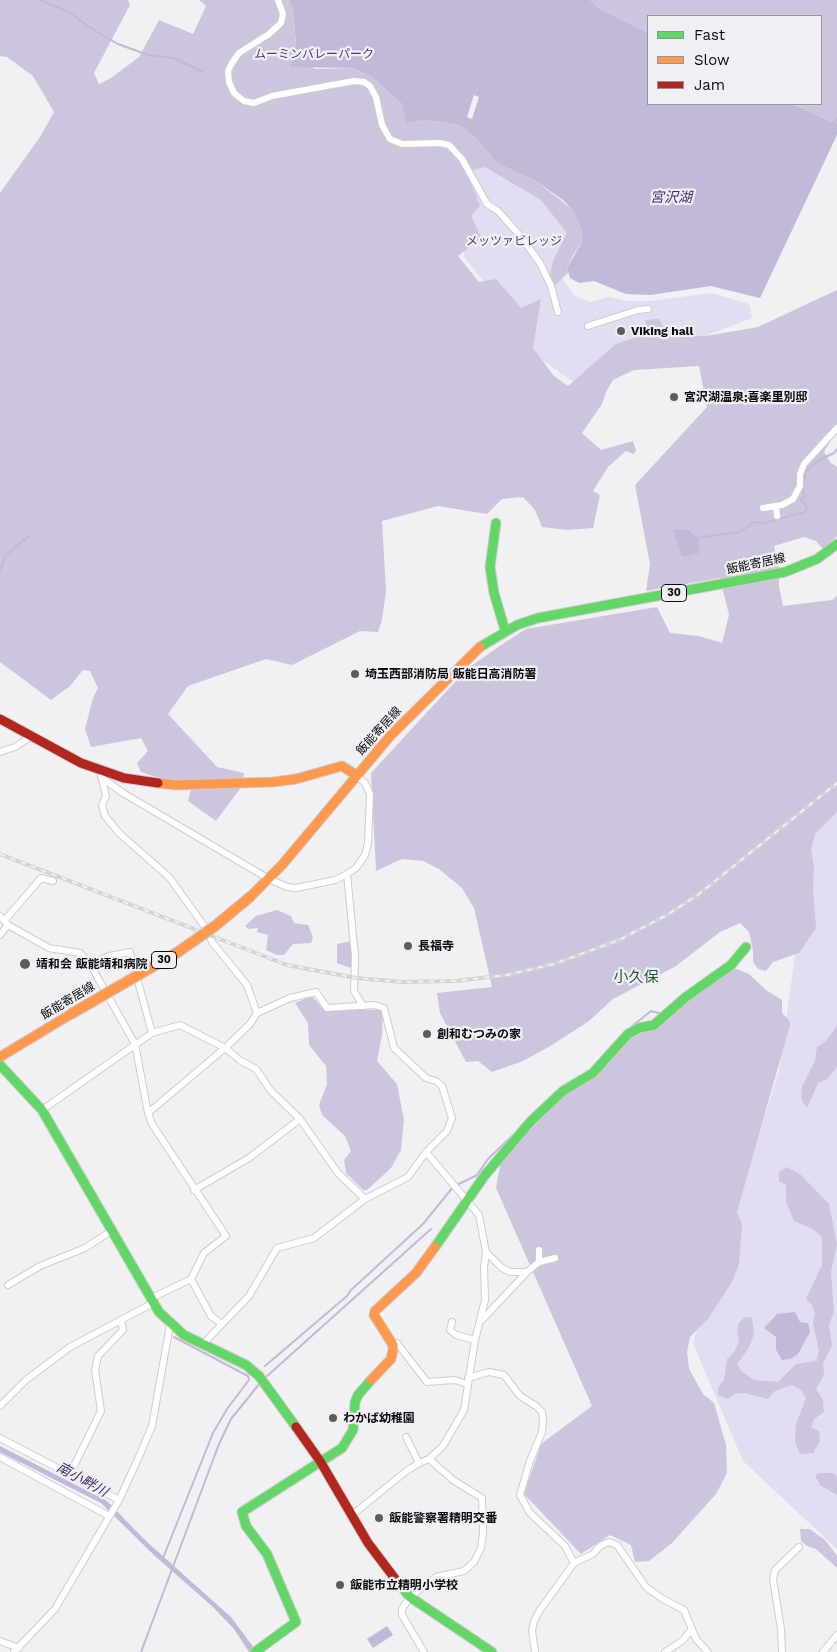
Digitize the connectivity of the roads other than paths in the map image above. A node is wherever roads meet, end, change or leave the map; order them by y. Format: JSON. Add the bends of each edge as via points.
{"nodes":[{"id":1,"x":278,"y":0,"type":"edge"},
{"id":2,"x":648,"y":309,"type":"dead end"},
{"id":3,"x":558,"y":312,"type":"dead end"},
{"id":4,"x":588,"y":326,"type":"dead end"},
{"id":5,"x":837,"y":428,"type":"edge"},
{"id":6,"x":776,"y":506,"type":"junction"},
{"id":7,"x":763,"y":508,"type":"dead end"},
{"id":8,"x":777,"y":516,"type":"dead end"},
{"id":9,"x":496,"y":523,"type":"dead end"},
{"id":10,"x":837,"y":544,"type":"edge"},
{"id":11,"x":505,"y":630,"type":"junction"},
{"id":12,"x":0,"y":719,"type":"edge"},
{"id":13,"x":30,"y":737,"type":"junction"},
{"id":14,"x":1,"y":751,"type":"edge"},
{"id":15,"x":101,"y":774,"type":"junction"},
{"id":16,"x":356,"y":775,"type":"junction"},
{"id":17,"x":347,"y":874,"type":"junction"},
{"id":18,"x":269,"y":878,"type":"junction"},
{"id":19,"x":53,"y":881,"type":"dead end"},
{"id":20,"x":5,"y":920,"type":"edge"},
{"id":21,"x":0,"y":935,"type":"edge"},
{"id":22,"x":746,"y":947,"type":"dead end"},
{"id":23,"x":90,"y":964,"type":"junction"},
{"id":24,"x":363,"y":1006,"type":"junction"},
{"id":25,"x":257,"y":1013,"type":"junction"},
{"id":26,"x":152,"y":1032,"type":"junction"},
{"id":27,"x":135,"y":1044,"type":"junction"},
{"id":28,"x":225,"y":1048,"type":"junction"},
{"id":29,"x":0,"y":1057,"type":"edge"},
{"id":30,"x":0,"y":1064,"type":"edge"},
{"id":31,"x":42,"y":1110,"type":"junction"},
{"id":32,"x":148,"y":1113,"type":"junction"},
{"id":33,"x":300,"y":1120,"type":"junction"},
{"id":34,"x":426,"y":1152,"type":"junction"},
{"id":35,"x":194,"y":1190,"type":"junction"},
{"id":36,"x":365,"y":1199,"type":"junction"},
{"id":37,"x":466,"y":1200,"type":"junction"},
{"id":38,"x":111,"y":1231,"type":"junction"},
{"id":39,"x":539,"y":1250,"type":"dead end"},
{"id":40,"x":486,"y":1252,"type":"junction"},
{"id":41,"x":555,"y":1258,"type":"dead end"},
{"id":42,"x":539,"y":1262,"type":"junction"},
{"id":43,"x":527,"y":1272,"type":"junction"},
{"id":44,"x":191,"y":1279,"type":"junction"},
{"id":45,"x":8,"y":1285,"type":"dead end"},
{"id":46,"x":152,"y":1301,"type":"junction"},
{"id":47,"x":121,"y":1320,"type":"junction"},
{"id":48,"x":481,"y":1321,"type":"junction"},
{"id":49,"x":452,"y":1322,"type":"dead end"},
{"id":50,"x":222,"y":1324,"type":"junction"},
{"id":51,"x":170,"y":1325,"type":"junction"},
{"id":52,"x":475,"y":1340,"type":"junction"},
{"id":53,"x":203,"y":1344,"type":"junction"},
{"id":54,"x":393,"y":1345,"type":"junction"},
{"id":55,"x":468,"y":1381,"type":"junction"},
{"id":56,"x":0,"y":1406,"type":"edge"},
{"id":57,"x":406,"y":1437,"type":"dead end"},
{"id":58,"x":0,"y":1438,"type":"edge"},
{"id":59,"x":0,"y":1457,"type":"edge"},
{"id":60,"x":429,"y":1459,"type":"junction"},
{"id":61,"x":320,"y":1461,"type":"junction"},
{"id":62,"x":419,"y":1462,"type":"junction"},
{"id":63,"x":70,"y":1474,"type":"junction"},
{"id":64,"x":117,"y":1502,"type":"junction"},
{"id":65,"x":109,"y":1515,"type":"junction"},
{"id":66,"x":351,"y":1516,"type":"junction"},
{"id":67,"x":799,"y":1547,"type":"dead end"},
{"id":68,"x":574,"y":1563,"type":"junction"},
{"id":69,"x":410,"y":1597,"type":"junction"},
{"id":70,"x":692,"y":1630,"type":"junction"},
{"id":71,"x":837,"y":1635,"type":"edge"},
{"id":72,"x":0,"y":1641,"type":"edge"},
{"id":73,"x":16,"y":1650,"type":"edge"},
{"id":74,"x":255,"y":1652,"type":"edge"},
{"id":75,"x":424,"y":1652,"type":"edge"},
{"id":76,"x":492,"y":1652,"type":"edge"},
{"id":77,"x":535,"y":1652,"type":"edge"},
{"id":78,"x":665,"y":1652,"type":"edge"},
{"id":79,"x":708,"y":1652,"type":"edge"},
{"id":80,"x":782,"y":1652,"type":"edge"},
{"id":81,"x":823,"y":1652,"type":"edge"}],
"edges":[{"from":1,"to":3,"type":"street","via":[[283,14],[281,23],[239,53],[228,71],[234,93],[244,101],[254,103],[272,96],[354,81],[370,86],[382,125],[390,139],[402,144],[449,145],[462,159],[487,204],[512,226],[540,263]]},
{"from":2,"to":4,"type":"street"},
{"from":5,"to":6,"type":"street","via":[[804,464],[800,486],[793,499]]},
{"from":6,"to":7,"type":"street"},
{"from":6,"to":8,"type":"street"},
{"from":9,"to":11,"type":"street","via":[[490,567]]},
{"from":10,"to":11,"type":"street","name":"飯能寄居線","number":"30","via":[[817,559],[785,572],[538,618]]},
{"from":11,"to":16,"type":"street","name":"飯能寄居線","number":"30","via":[[464,661]]},
{"from":12,"to":13,"type":"street"},
{"from":13,"to":14,"type":"street"},
{"from":13,"to":15,"type":"street"},
{"from":15,"to":16,"type":"street","via":[[176,785],[288,780],[342,766]]},
{"from":15,"to":18,"type":"street"},
{"from":15,"to":25,"type":"street","via":[[106,796],[102,805],[104,816],[169,877],[212,942],[243,980]]},
{"from":16,"to":17,"type":"street","via":[[370,794],[368,843],[359,863]]},
{"from":16,"to":18,"type":"street","name":"飯能寄居線","number":"30"},
{"from":17,"to":18,"type":"street","via":[[335,880],[296,888]]},
{"from":17,"to":24,"type":"street","via":[[355,956],[354,991]]},
{"from":18,"to":29,"type":"street","name":"飯能寄居線","number":"30","bridge":true,"via":[[215,926],[178,952]]},
{"from":19,"to":20,"type":"street","via":[[41,878]]},
{"from":20,"to":21,"type":"street"},
{"from":20,"to":23,"type":"street","via":[[49,948],[80,953]]},
{"from":22,"to":37,"type":"street","via":[[738,959],[718,976],[686,997],[654,1026],[634,1030],[593,1073],[563,1091],[531,1121]]},
{"from":23,"to":26,"type":"street","via":[[130,952]]},
{"from":23,"to":27,"type":"street"},
{"from":24,"to":25,"type":"street","via":[[327,1008],[316,992],[290,998]]},
{"from":24,"to":34,"type":"street","via":[[384,1008],[394,1048],[426,1078],[436,1080],[442,1086],[451,1109],[450,1126]]},
{"from":25,"to":28,"type":"street"},
{"from":26,"to":27,"type":"street"},
{"from":26,"to":28,"type":"street","via":[[180,1025]]},
{"from":27,"to":31,"type":"street"},
{"from":27,"to":32,"type":"street"},
{"from":28,"to":32,"type":"street"},
{"from":28,"to":33,"type":"street","via":[[256,1069],[271,1091]]},
{"from":30,"to":31,"type":"street"},
{"from":31,"to":38,"type":"street"},
{"from":32,"to":35,"type":"street"},
{"from":33,"to":35,"type":"street","via":[[249,1158]]},
{"from":33,"to":36,"type":"street","via":[[338,1172]]},
{"from":34,"to":36,"type":"street","via":[[408,1177]]},
{"from":34,"to":37,"type":"street"},
{"from":35,"to":44,"type":"street","via":[[226,1236],[204,1253]]},
{"from":36,"to":50,"type":"street","via":[[314,1238],[277,1248],[249,1296]]},
{"from":37,"to":40,"type":"street","via":[[479,1216]]},
{"from":37,"to":54,"type":"street","via":[[416,1273],[375,1311],[376,1320]]},
{"from":38,"to":45,"type":"street","via":[[85,1248],[40,1266]]},
{"from":38,"to":46,"type":"street"},
{"from":39,"to":42,"type":"street"},
{"from":40,"to":43,"type":"street","via":[[510,1272]]},
{"from":40,"to":48,"type":"street"},
{"from":41,"to":42,"type":"street"},
{"from":42,"to":43,"type":"street"},
{"from":43,"to":48,"type":"street"},
{"from":44,"to":46,"type":"street"},
{"from":44,"to":50,"type":"street","via":[[211,1316]]},
{"from":46,"to":47,"type":"street"},
{"from":46,"to":51,"type":"street"},
{"from":47,"to":56,"type":"street","via":[[70,1347],[26,1380]]},
{"from":47,"to":63,"type":"street","via":[[123,1330],[98,1356],[95,1370],[101,1412]]},
{"from":48,"to":52,"type":"street"},
{"from":49,"to":52,"type":"street","via":[[450,1330],[456,1335]]},
{"from":50,"to":53,"type":"street"},
{"from":51,"to":53,"type":"street"},
{"from":51,"to":64,"type":"street","via":[[152,1426]]},
{"from":52,"to":55,"type":"street"},
{"from":53,"to":61,"type":"street","via":[[246,1365],[259,1376]]},
{"from":54,"to":55,"type":"street","via":[[397,1343],[427,1382]]},
{"from":54,"to":61,"type":"street","via":[[391,1359],[358,1395],[353,1430],[348,1439],[342,1448]]},
{"from":55,"to":60,"type":"street","via":[[464,1410],[443,1446]]},
{"from":55,"to":68,"type":"street","via":[[489,1372],[504,1376],[520,1396],[542,1412],[542,1432],[520,1495],[538,1523],[565,1546]]},
{"from":57,"to":62,"type":"street"},
{"from":58,"to":63,"type":"street"},
{"from":59,"to":65,"type":"street"},
{"from":60,"to":62,"type":"street"},
{"from":60,"to":69,"type":"street","via":[[453,1480],[482,1498],[481,1548],[474,1562],[464,1571],[436,1577]]},
{"from":61,"to":66,"type":"street"},
{"from":61,"to":74,"type":"street","via":[[242,1512],[246,1526],[267,1554],[296,1622]]},
{"from":62,"to":66,"type":"street"},
{"from":63,"to":64,"type":"street"},
{"from":64,"to":65,"type":"street"},
{"from":65,"to":73,"type":"street","via":[[54,1609]]},
{"from":66,"to":69,"type":"street","via":[[373,1551]]},
{"from":67,"to":80,"type":"street","via":[[776,1570],[773,1579]]},
{"from":68,"to":70,"type":"street","via":[[593,1554],[605,1543],[613,1542],[646,1587],[684,1610]]},
{"from":68,"to":77,"type":"street","via":[[534,1621]]},
{"from":69,"to":75,"type":"street","via":[[402,1615]]},
{"from":69,"to":76,"type":"street"},
{"from":70,"to":78,"type":"street","via":[[682,1642]]},
{"from":70,"to":79,"type":"street"},
{"from":71,"to":81,"type":"street"},
{"from":72,"to":73,"type":"street"}]}
